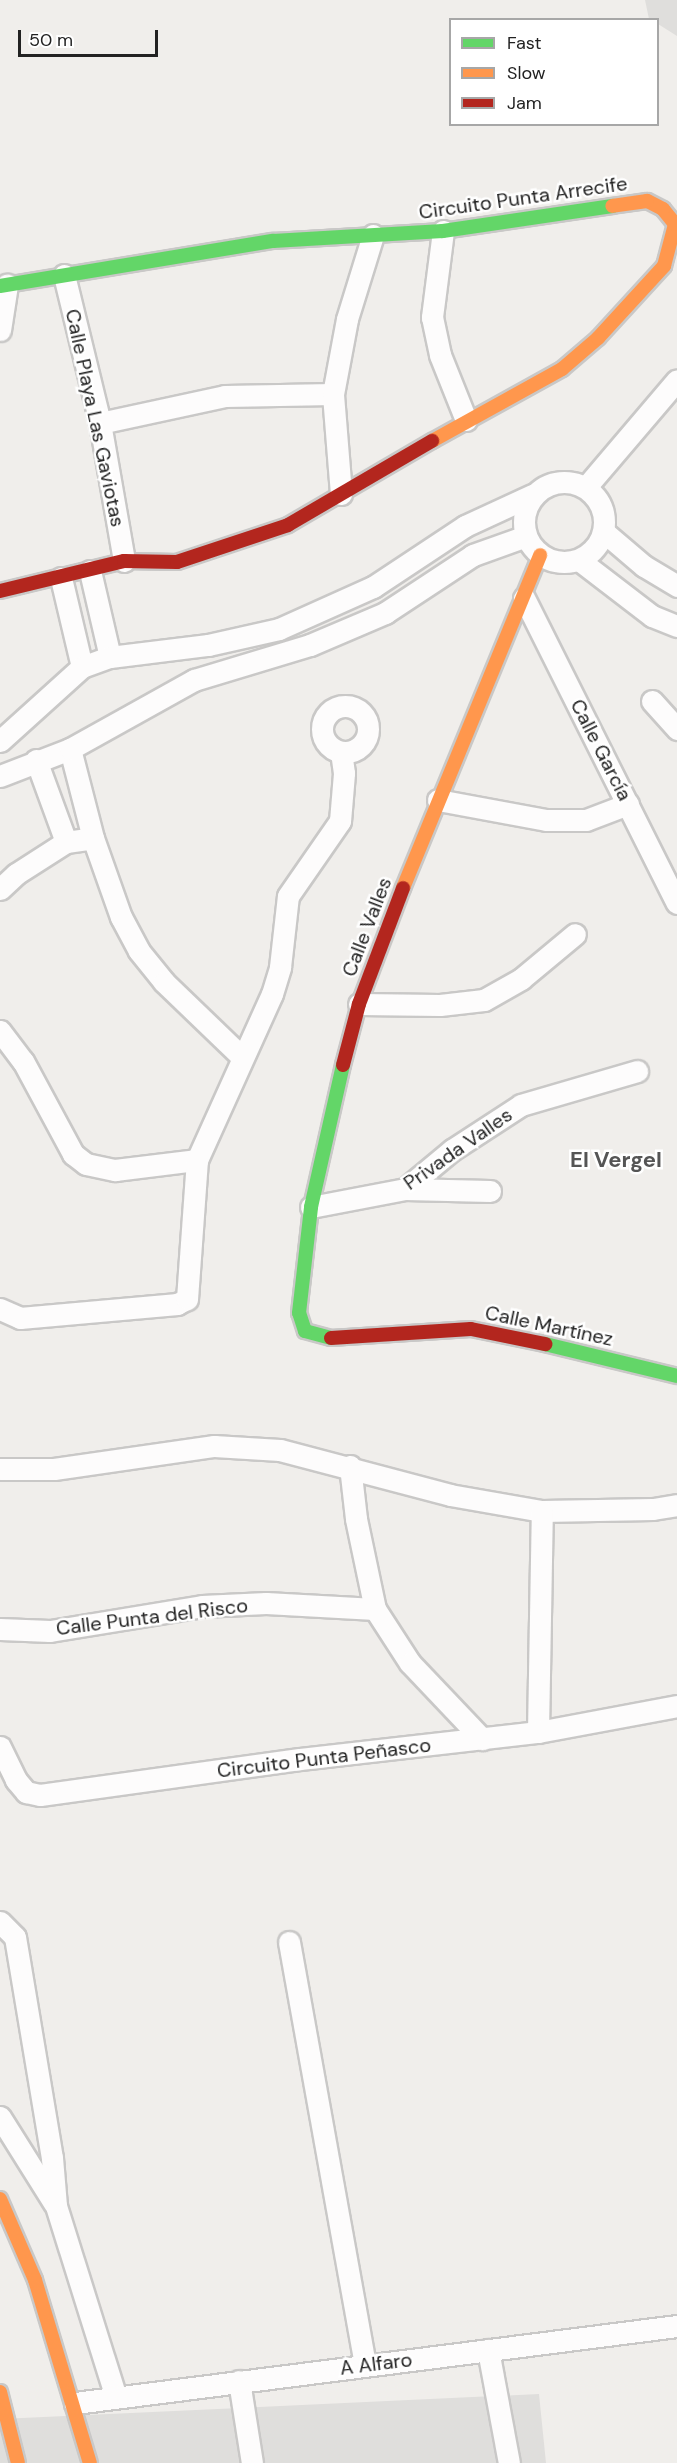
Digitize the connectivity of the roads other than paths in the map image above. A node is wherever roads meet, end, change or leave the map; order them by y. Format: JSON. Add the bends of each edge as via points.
{"nodes":[{"id":1,"x":443,"y":231,"type":"junction"},
{"id":2,"x":373,"y":235,"type":"junction"},
{"id":3,"x":64,"y":275,"type":"junction"},
{"id":4,"x":4,"y":286,"type":"edge"},
{"id":5,"x":0,"y":330,"type":"edge"},
{"id":6,"x":677,"y":380,"type":"edge"},
{"id":7,"x":333,"y":394,"type":"junction"},
{"id":8,"x":465,"y":420,"type":"junction"},
{"id":9,"x":100,"y":423,"type":"junction"},
{"id":10,"x":586,"y":487,"type":"junction"},
{"id":11,"x":341,"y":494,"type":"junction"},
{"id":12,"x":532,"y":495,"type":"junction"},
{"id":13,"x":604,"y":532,"type":"junction"},
{"id":14,"x":526,"y":536,"type":"junction"},
{"id":15,"x":540,"y":555,"type":"junction"},
{"id":16,"x":579,"y":560,"type":"junction"},
{"id":17,"x":124,"y":561,"type":"junction"},
{"id":18,"x":90,"y":571,"type":"junction"},
{"id":19,"x":61,"y":578,"type":"junction"},
{"id":20,"x":677,"y":586,"type":"edge"},
{"id":21,"x":0,"y":591,"type":"edge"},
{"id":22,"x":524,"y":598,"type":"junction"},
{"id":23,"x":677,"y":626,"type":"edge"},
{"id":24,"x":110,"y":657,"type":"junction"},
{"id":25,"x":82,"y":667,"type":"junction"},
{"id":26,"x":652,"y":701,"type":"dead end"},
{"id":27,"x":677,"y":729,"type":"edge"},
{"id":28,"x":0,"y":741,"type":"edge"},
{"id":29,"x":70,"y":749,"type":"junction"},
{"id":30,"x":341,"y":752,"type":"dead end"},
{"id":31,"x":36,"y":760,"type":"junction"},
{"id":32,"x":0,"y":776,"type":"edge"},
{"id":33,"x":438,"y":800,"type":"junction"},
{"id":34,"x":628,"y":804,"type":"junction"},
{"id":35,"x":93,"y":838,"type":"junction"},
{"id":36,"x":66,"y":842,"type":"junction"},
{"id":37,"x":0,"y":889,"type":"edge"},
{"id":38,"x":677,"y":903,"type":"edge"},
{"id":39,"x":576,"y":934,"type":"dead end"},
{"id":40,"x":359,"y":1004,"type":"junction"},
{"id":41,"x":0,"y":1031,"type":"edge"},
{"id":42,"x":241,"y":1056,"type":"junction"},
{"id":43,"x":637,"y":1071,"type":"dead end"},
{"id":44,"x":197,"y":1160,"type":"junction"},
{"id":45,"x":405,"y":1189,"type":"junction"},
{"id":46,"x":490,"y":1191,"type":"dead end"},
{"id":47,"x":311,"y":1207,"type":"junction"},
{"id":48,"x":0,"y":1309,"type":"edge"},
{"id":49,"x":305,"y":1331,"type":"joint"},
{"id":50,"x":677,"y":1376,"type":"edge"},
{"id":51,"x":350,"y":1466,"type":"junction"},
{"id":52,"x":0,"y":1469,"type":"edge"},
{"id":53,"x":677,"y":1505,"type":"edge"},
{"id":54,"x":542,"y":1511,"type":"junction"},
{"id":55,"x":375,"y":1609,"type":"junction"},
{"id":56,"x":0,"y":1629,"type":"edge"},
{"id":57,"x":676,"y":1701,"type":"edge"},
{"id":58,"x":538,"y":1732,"type":"junction"},
{"id":59,"x":482,"y":1739,"type":"junction"},
{"id":60,"x":0,"y":1747,"type":"edge"},
{"id":61,"x":0,"y":1922,"type":"edge"},
{"id":62,"x":289,"y":1942,"type":"dead end"},
{"id":63,"x":0,"y":2117,"type":"edge"},
{"id":64,"x":0,"y":2199,"type":"edge"},
{"id":65,"x":56,"y":2206,"type":"junction"},
{"id":66,"x":677,"y":2326,"type":"edge"},
{"id":67,"x":488,"y":2350,"type":"junction"},
{"id":68,"x":365,"y":2365,"type":"junction"},
{"id":69,"x":239,"y":2381,"type":"junction"},
{"id":70,"x":0,"y":2392,"type":"edge"},
{"id":71,"x":116,"y":2397,"type":"junction"},
{"id":72,"x":75,"y":2403,"type":"junction"},
{"id":73,"x":82,"y":2430,"type":"junction"},
{"id":74,"x":18,"y":2463,"type":"edge"},
{"id":75,"x":90,"y":2463,"type":"edge"},
{"id":76,"x":105,"y":2463,"type":"edge"},
{"id":77,"x":252,"y":2463,"type":"edge"},
{"id":78,"x":509,"y":2463,"type":"edge"}],
"edges":[{"from":1,"to":2,"type":"street","name":"Circuito Punta Arrecife"},
{"from":1,"to":8,"type":"street","via":[[432,317],[440,355]]},
{"from":1,"to":8,"type":"street","name":"Circuito Punta Arrecife","via":[[647,201],[663,209],[675,224],[664,266],[598,338],[542,382]]},
{"from":2,"to":3,"type":"street","name":"Circuito Punta Arrecife","via":[[273,241]]},
{"from":2,"to":7,"type":"street","via":[[344,330]]},
{"from":3,"to":4,"type":"street","name":"Circuito Punta Arrecife"},
{"from":3,"to":9,"type":"street","name":"Calle Playa Las Gaviotas"},
{"from":4,"to":5,"type":"street"},
{"from":6,"to":10,"type":"street"},
{"from":7,"to":9,"type":"street","via":[[225,396]]},
{"from":7,"to":11,"type":"street"},
{"from":8,"to":11,"type":"street","name":"Circuito Punta Arrecife"},
{"from":9,"to":17,"type":"street","name":"Calle Playa Las Gaviotas"},
{"from":10,"to":12,"type":"street","via":[[558,481]]},
{"from":10,"to":13,"type":"street","via":[[598,499],[604,515]]},
{"from":11,"to":17,"type":"street","name":"Circuito Punta Arrecife","via":[[288,525],[177,562]]},
{"from":12,"to":14,"type":"street","via":[[525,508]]},
{"from":12,"to":24,"type":"street","via":[[465,526],[373,587],[279,629],[208,645]]},
{"from":13,"to":16,"type":"street","via":[[595,549]]},
{"from":13,"to":20,"type":"street","via":[[644,566]]},
{"from":14,"to":15,"type":"street"},
{"from":14,"to":29,"type":"street","via":[[473,555],[385,613],[287,653],[194,680]]},
{"from":15,"to":16,"type":"street","via":[[553,561]]},
{"from":15,"to":22,"type":"street","name":"Calle Valles"},
{"from":16,"to":23,"type":"street","via":[[652,616]]},
{"from":17,"to":18,"type":"street","name":"Circuito Punta Arrecife"},
{"from":18,"to":19,"type":"street","name":"Circuito Punta Arrecife"},
{"from":18,"to":24,"type":"street"},
{"from":19,"to":21,"type":"street","name":"Circuito Punta Arrecife"},
{"from":19,"to":25,"type":"street"},
{"from":22,"to":33,"type":"street","name":"Calle Valles"},
{"from":22,"to":34,"type":"street","name":"Calle García"},
{"from":24,"to":25,"type":"street"},
{"from":25,"to":28,"type":"street"},
{"from":26,"to":27,"type":"street"},
{"from":29,"to":31,"type":"street"},
{"from":29,"to":35,"type":"street"},
{"from":30,"to":42,"type":"street","via":[[344,773],[340,821],[318,859],[288,896],[280,967],[261,1020]]},
{"from":31,"to":32,"type":"street"},
{"from":31,"to":36,"type":"street"},
{"from":33,"to":34,"type":"street","via":[[546,820],[586,820]]},
{"from":33,"to":40,"type":"street","name":"Calle Valles"},
{"from":34,"to":38,"type":"street","name":"Calle García"},
{"from":35,"to":36,"type":"street"},
{"from":35,"to":42,"type":"street","via":[[121,917],[139,951]]},
{"from":36,"to":37,"type":"street"},
{"from":39,"to":40,"type":"street","via":[[521,979],[484,1000],[440,1005]]},
{"from":40,"to":47,"type":"street","name":"Calle Valles"},
{"from":41,"to":44,"type":"street","via":[[23,1061],[73,1154],[86,1164],[115,1170]]},
{"from":42,"to":44,"type":"street"},
{"from":43,"to":45,"type":"street","name":"Privada Valles","via":[[521,1105],[452,1150]]},
{"from":44,"to":48,"type":"street","via":[[188,1299],[177,1304],[20,1318]]},
{"from":45,"to":46,"type":"street"},
{"from":45,"to":47,"type":"street","name":"Privada Valles"},
{"from":47,"to":49,"type":"street","name":"Calle Valles","via":[[299,1313]]},
{"from":49,"to":50,"type":"street","name":"Calle Martínez","via":[[323,1338],[471,1329],[498,1332]]},
{"from":51,"to":52,"type":"street","via":[[280,1450],[214,1446],[54,1469]]},
{"from":51,"to":54,"type":"street","via":[[450,1496]]},
{"from":51,"to":55,"type":"street","via":[[356,1519]]},
{"from":53,"to":54,"type":"street"},
{"from":54,"to":58,"type":"street"},
{"from":55,"to":56,"type":"street","name":"Calle Punta del Risco","via":[[266,1603],[213,1605],[50,1631]]},
{"from":55,"to":59,"type":"street","via":[[410,1663]]},
{"from":57,"to":58,"type":"street","name":"Circuito Punta Peñasco"},
{"from":58,"to":59,"type":"street","name":"Circuito Punta Peñasco"},
{"from":59,"to":60,"type":"street","name":"Circuito Punta Peñasco","via":[[300,1759],[40,1795],[26,1792],[16,1780]]},
{"from":61,"to":65,"type":"street","via":[[15,1937],[51,2147]]},
{"from":62,"to":68,"type":"street"},
{"from":63,"to":65,"type":"street"},
{"from":64,"to":72,"type":"street","via":[[35,2280]]},
{"from":65,"to":71,"type":"street"},
{"from":66,"to":67,"type":"street","name":"A Alfaro"},
{"from":67,"to":68,"type":"street","name":"A Alfaro"},
{"from":67,"to":78,"type":"street"},
{"from":68,"to":69,"type":"street","name":"A Alfaro"},
{"from":69,"to":71,"type":"street","name":"A Alfaro"},
{"from":69,"to":77,"type":"street"},
{"from":70,"to":74,"type":"street"},
{"from":71,"to":72,"type":"street","name":"A Alfaro"},
{"from":72,"to":73,"type":"street"},
{"from":73,"to":75,"type":"street"},
{"from":73,"to":76,"type":"street"}]}
